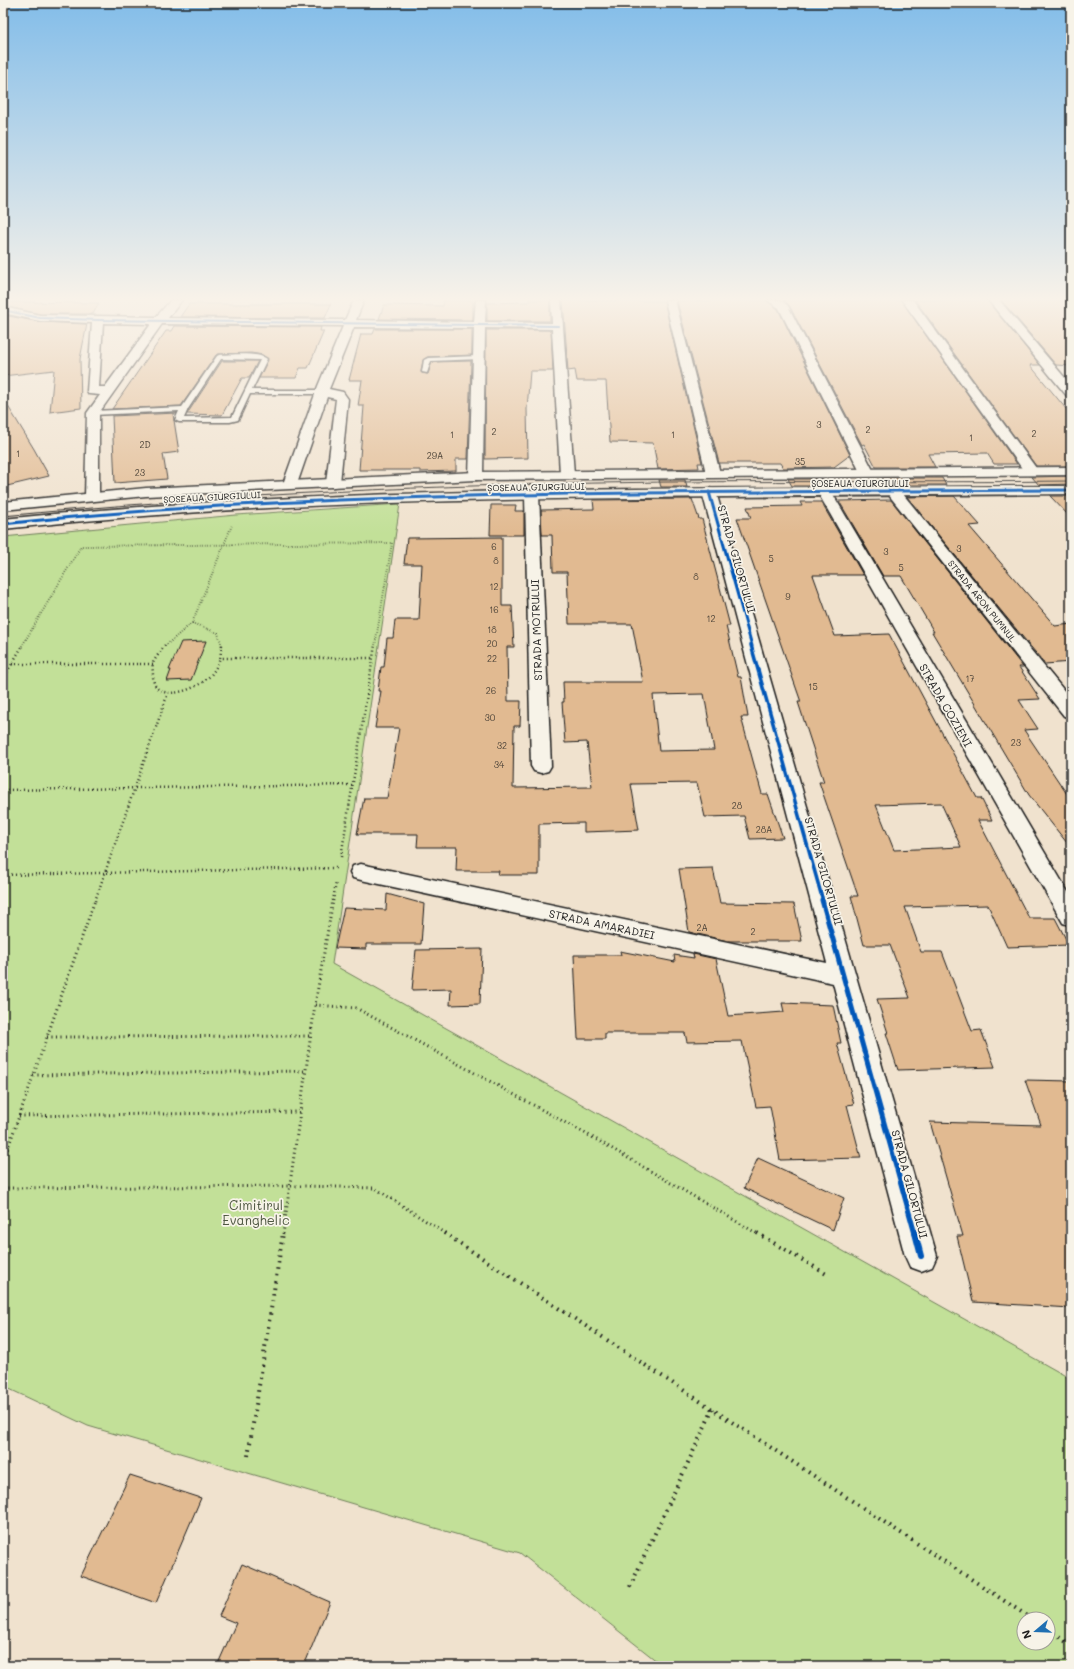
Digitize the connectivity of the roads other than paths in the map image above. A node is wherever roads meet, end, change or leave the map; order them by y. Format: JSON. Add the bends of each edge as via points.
{"nodes":[{"id":1,"x":93,"y":378,"type":"edge"},
{"id":2,"x":118,"y":378,"type":"edge"},
{"id":3,"x":205,"y":378,"type":"edge"},
{"id":4,"x":255,"y":378,"type":"edge"},
{"id":5,"x":328,"y":378,"type":"edge"},
{"id":6,"x":478,"y":378,"type":"edge"},
{"id":7,"x":561,"y":378,"type":"edge"},
{"id":8,"x":687,"y":378,"type":"edge"},
{"id":9,"x":819,"y":378,"type":"edge"},
{"id":10,"x":963,"y":378,"type":"edge"},
{"id":11,"x":1058,"y":378,"type":"edge"},
{"id":12,"x":109,"y":391,"type":"junction"},
{"id":13,"x":248,"y":392,"type":"junction"},
{"id":14,"x":322,"y":392,"type":"junction"},
{"id":15,"x":1071,"y":393,"type":"edge"},
{"id":16,"x":184,"y":409,"type":"junction"},
{"id":17,"x":93,"y":413,"type":"junction"},
{"id":18,"x":1031,"y":471,"type":"junction"},
{"id":19,"x":1071,"y":471,"type":"edge"},
{"id":20,"x":867,"y":472,"type":"junction"},
{"id":21,"x":567,"y":474,"type":"junction"},
{"id":22,"x":476,"y":476,"type":"junction"},
{"id":23,"x":333,"y":482,"type":"junction"},
{"id":24,"x":711,"y":483,"type":"junction"},
{"id":25,"x":290,"y":484,"type":"junction"},
{"id":26,"x":1071,"y":490,"type":"edge"},
{"id":27,"x":824,"y":491,"type":"junction"},
{"id":28,"x":893,"y":491,"type":"junction"},
{"id":29,"x":532,"y":495,"type":"junction"},
{"id":30,"x":92,"y":497,"type":"junction"},
{"id":31,"x":3,"y":506,"type":"edge"},
{"id":32,"x":3,"y":524,"type":"edge"},
{"id":33,"x":1071,"y":712,"type":"edge"},
{"id":34,"x":541,"y":766,"type":"dead end"},
{"id":35,"x":361,"y":872,"type":"dead end"},
{"id":36,"x":1071,"y":917,"type":"edge"},
{"id":37,"x":844,"y":976,"type":"junction"},
{"id":38,"x":921,"y":1256,"type":"dead end"}],
"edges":[{"from":1,"to":12,"type":"street","via":[[92,391]]},
{"from":2,"to":12,"type":"street"},
{"from":3,"to":16,"type":"lane"},
{"from":4,"to":13,"type":"lane"},
{"from":5,"to":14,"type":"street"},
{"from":6,"to":22,"type":"street"},
{"from":7,"to":21,"type":"street"},
{"from":8,"to":24,"type":"street","name":"STRADA GILORTULUI"},
{"from":9,"to":20,"type":"street"},
{"from":10,"to":18,"type":"street"},
{"from":11,"to":15,"type":"street"},
{"from":12,"to":17,"type":"street"},
{"from":13,"to":14,"type":"lane"},
{"from":13,"to":16,"type":"lane","via":[[233,419],[179,420]]},
{"from":14,"to":23,"type":"street","via":[[339,394],[342,399]]},
{"from":14,"to":25,"type":"street"},
{"from":16,"to":17,"type":"lane"},
{"from":17,"to":30,"type":"street"},
{"from":18,"to":19,"type":"street","name":"ȘOSEAUA GIURGIULUI"},
{"from":18,"to":20,"type":"street","name":"ȘOSEAUA GIURGIULUI"},
{"from":20,"to":24,"type":"street","name":"ȘOSEAUA GIURGIULUI"},
{"from":21,"to":22,"type":"street","name":"ȘOSEAUA GIURGIULUI"},
{"from":21,"to":24,"type":"street","name":"ȘOSEAUA GIURGIULUI"},
{"from":22,"to":23,"type":"street","name":"ȘOSEAUA GIURGIULUI"},
{"from":23,"to":25,"type":"street","name":"ȘOSEAUA GIURGIULUI"},
{"from":24,"to":27,"type":"street","name":"ȘOSEAUA GIURGIULUI"},
{"from":24,"to":29,"type":"street","name":"ȘOSEAUA GIURGIULUI"},
{"from":24,"to":37,"type":"street","name":"STRADA GILORTULUI"},
{"from":25,"to":30,"type":"street","name":"ȘOSEAUA GIURGIULUI"},
{"from":26,"to":28,"type":"street","name":"ȘOSEAUA GIURGIULUI"},
{"from":27,"to":28,"type":"street","name":"ȘOSEAUA GIURGIULUI"},
{"from":27,"to":36,"type":"street","name":"STRADA COZIENI"},
{"from":28,"to":33,"type":"street","name":"STRADA ARON PUMNUL"},
{"from":29,"to":32,"type":"street","name":"ȘOSEAUA GIURGIULUI","via":[[238,503],[137,510]]},
{"from":29,"to":34,"type":"street","name":"STRADA MOTRULUI"},
{"from":30,"to":31,"type":"street","name":"ȘOSEAUA GIURGIULUI"},
{"from":35,"to":37,"type":"street","name":"STRADA AMARADIEI"},
{"from":37,"to":38,"type":"street","name":"STRADA GILORTULUI"}]}
